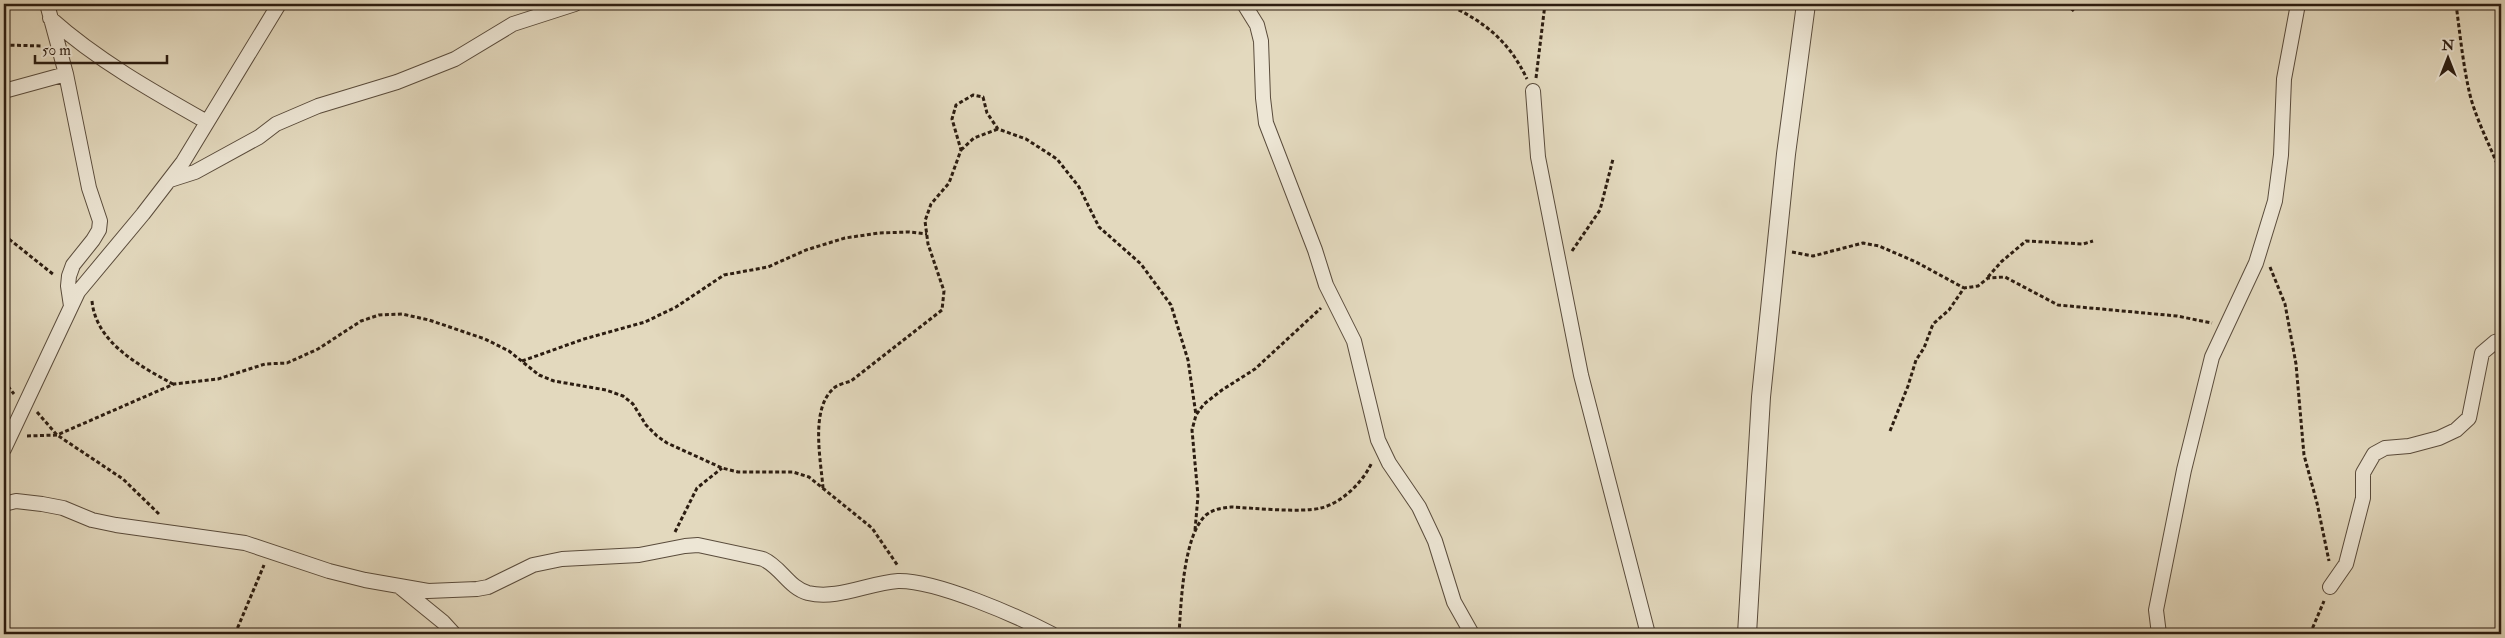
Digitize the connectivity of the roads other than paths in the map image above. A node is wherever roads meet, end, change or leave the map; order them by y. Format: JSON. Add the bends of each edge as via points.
{"nodes":[{"id":1,"x":47,"y":4,"type":"edge"},
{"id":2,"x":279,"y":4,"type":"edge"},
{"id":3,"x":575,"y":4,"type":"edge"},
{"id":4,"x":1244,"y":4,"type":"edge"},
{"id":5,"x":1806,"y":4,"type":"edge"},
{"id":6,"x":2298,"y":4,"type":"edge"},
{"id":7,"x":50,"y":18,"type":"junction"},
{"id":8,"x":66,"y":74,"type":"junction"},
{"id":9,"x":4,"y":91,"type":"edge"},
{"id":10,"x":1533,"y":91,"type":"road end"},
{"id":11,"x":207,"y":122,"type":"junction"},
{"id":12,"x":170,"y":180,"type":"junction"},
{"id":13,"x":72,"y":306,"type":"junction"},
{"id":14,"x":2501,"y":340,"type":"edge"},
{"id":15,"x":6,"y":445,"type":"edge"},
{"id":16,"x":4,"y":504,"type":"edge"},
{"id":17,"x":399,"y":586,"type":"junction"},
{"id":18,"x":2330,"y":587,"type":"road end"},
{"id":19,"x":454,"y":634,"type":"edge"},
{"id":20,"x":1052,"y":634,"type":"edge"},
{"id":21,"x":1472,"y":634,"type":"edge"},
{"id":22,"x":1648,"y":634,"type":"edge"},
{"id":23,"x":1747,"y":634,"type":"edge"},
{"id":24,"x":2159,"y":634,"type":"edge"}],
"edges":[{"from":1,"to":7,"type":"street"},
{"from":2,"to":11,"type":"street"},
{"from":3,"to":12,"type":"street","via":[[513,24],[455,59],[318,106],[276,124],[259,137],[195,172]]},
{"from":4,"to":21,"type":"street","via":[[1257,25],[1261,41],[1266,123],[1331,296],[1354,342],[1378,440],[1389,463],[1419,507],[1435,541],[1454,602]]},
{"from":5,"to":23,"type":"street","via":[[1761,397]]},
{"from":6,"to":24,"type":"street","via":[[2284,79],[2281,155],[2275,201],[2262,245],[2212,357],[2184,470],[2156,610]]},
{"from":7,"to":8,"type":"street"},
{"from":7,"to":11,"type":"street","via":[[76,42]]},
{"from":8,"to":9,"type":"street"},
{"from":8,"to":13,"type":"street","via":[[89,188],[100,221],[99,230],[74,265],[68,286]]},
{"from":10,"to":22,"type":"street","via":[[1538,157],[1581,375]]},
{"from":11,"to":12,"type":"street"},
{"from":12,"to":13,"type":"street","via":[[78,292]]},
{"from":13,"to":15,"type":"street"},
{"from":14,"to":18,"type":"street","via":[[2482,353],[2469,418],[2439,438],[2385,448],[2374,454],[2363,473],[2363,498],[2346,564]]},
{"from":16,"to":17,"type":"street","via":[[16,501],[42,504],[63,508],[92,520],[180,535],[220,538],[330,571]]},
{"from":17,"to":19,"type":"street"},
{"from":17,"to":20,"type":"street","via":[[428,591],[478,589],[546,562],[640,555],[698,545],[763,559],[799,590],[810,594],[835,594],[889,582],[911,582],[965,597]]}]}
